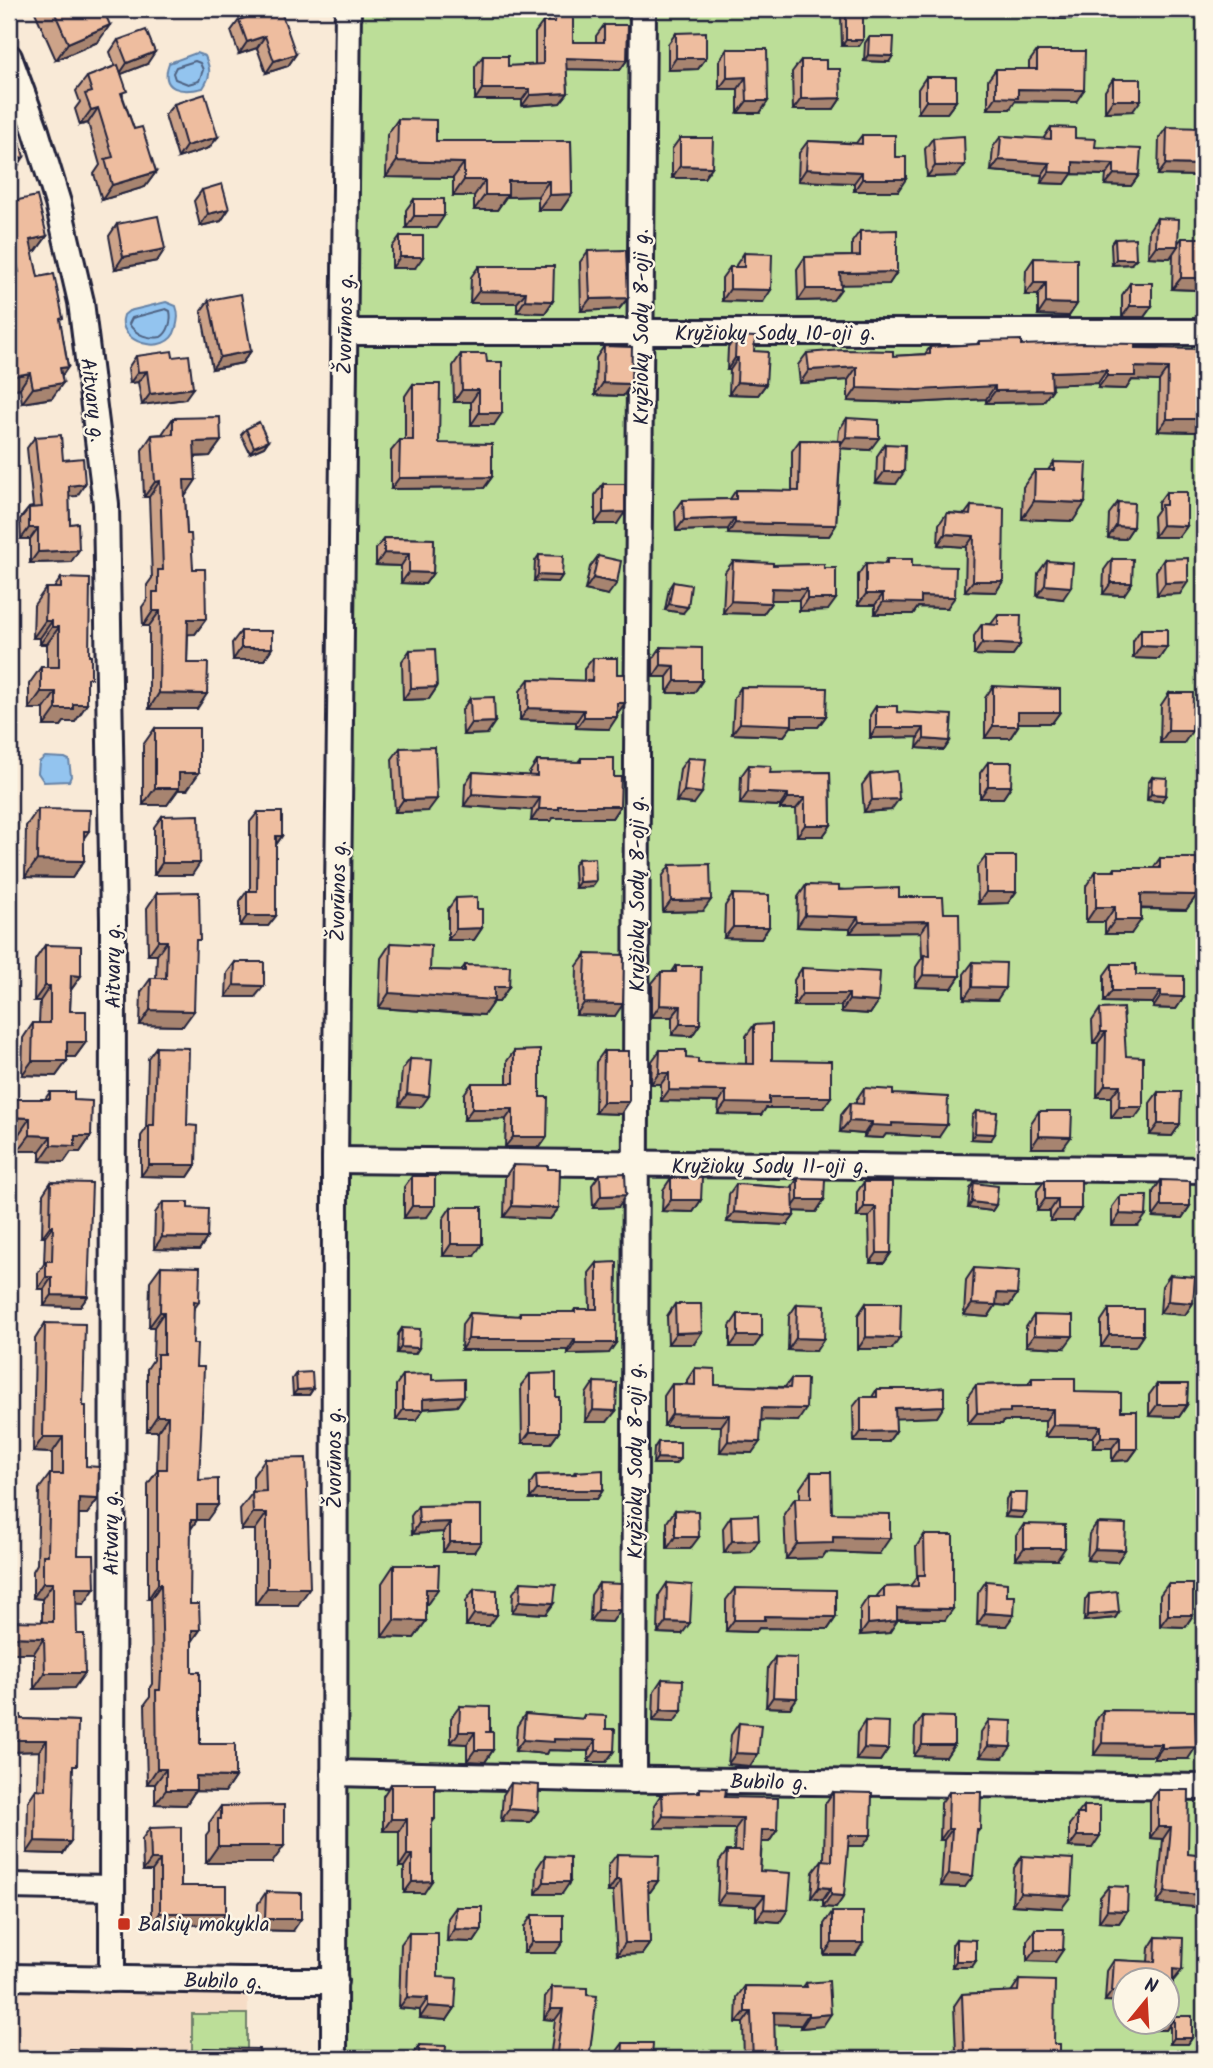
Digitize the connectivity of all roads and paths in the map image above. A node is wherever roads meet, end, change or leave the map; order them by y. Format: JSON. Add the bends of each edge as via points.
{"nodes":[{"id":1,"x":348,"y":9,"type":"edge"},
{"id":2,"x":643,"y":9,"type":"edge"},
{"id":3,"x":9,"y":57,"type":"edge"},
{"id":4,"x":345,"y":332,"type":"junction"},
{"id":5,"x":1204,"y":332,"type":"edge"},
{"id":6,"x":640,"y":333,"type":"junction"},
{"id":7,"x":335,"y":1160,"type":"junction"},
{"id":8,"x":636,"y":1165,"type":"junction"},
{"id":9,"x":1204,"y":1170,"type":"edge"},
{"id":10,"x":334,"y":1773,"type":"junction"},
{"id":11,"x":634,"y":1780,"type":"junction"},
{"id":12,"x":1204,"y":1787,"type":"edge"},
{"id":13,"x":9,"y":1886,"type":"edge"},
{"id":14,"x":111,"y":1888,"type":"junction"},
{"id":15,"x":9,"y":1977,"type":"edge"},
{"id":16,"x":112,"y":1979,"type":"junction"},
{"id":17,"x":335,"y":1981,"type":"junction"},
{"id":18,"x":334,"y":2059,"type":"edge"}],
"edges":[{"from":1,"to":4,"type":"street","name":"Žvorūnos g."},
{"from":2,"to":6,"type":"street","name":"Kryžiokų Sodų 8-oji g."},
{"from":3,"to":14,"type":"street","name":"Aitvarų g.","via":[[58,203],[81,302],[107,505],[113,920]]},
{"from":4,"to":6,"type":"street","name":"Kryžiokų Sodų 10-oji g."},
{"from":4,"to":7,"type":"street","name":"Žvorūnos g."},
{"from":5,"to":6,"type":"street","name":"Kryžiokų Sodų 10-oji g."},
{"from":6,"to":8,"type":"street","name":"Kryžiokų Sodų 8-oji g."},
{"from":7,"to":8,"type":"street","name":"Kryžiokų Sodų 11-oji g."},
{"from":7,"to":10,"type":"street","name":"Žvorūnos g."},
{"from":8,"to":9,"type":"street","name":"Kryžiokų Sodų 11-oji g."},
{"from":8,"to":11,"type":"street","name":"Kryžiokų Sodų 8-oji g."},
{"from":10,"to":11,"type":"street","name":"Bubilo g."},
{"from":10,"to":17,"type":"street","name":"Žvorūnos g."},
{"from":11,"to":12,"type":"street","name":"Bubilo g."},
{"from":13,"to":14,"type":"street"},
{"from":14,"to":16,"type":"street"},
{"from":15,"to":16,"type":"street","name":"Bubilo g."},
{"from":16,"to":17,"type":"street","name":"Bubilo g."},
{"from":17,"to":18,"type":"street","name":"Žvorūnos g."}]}
